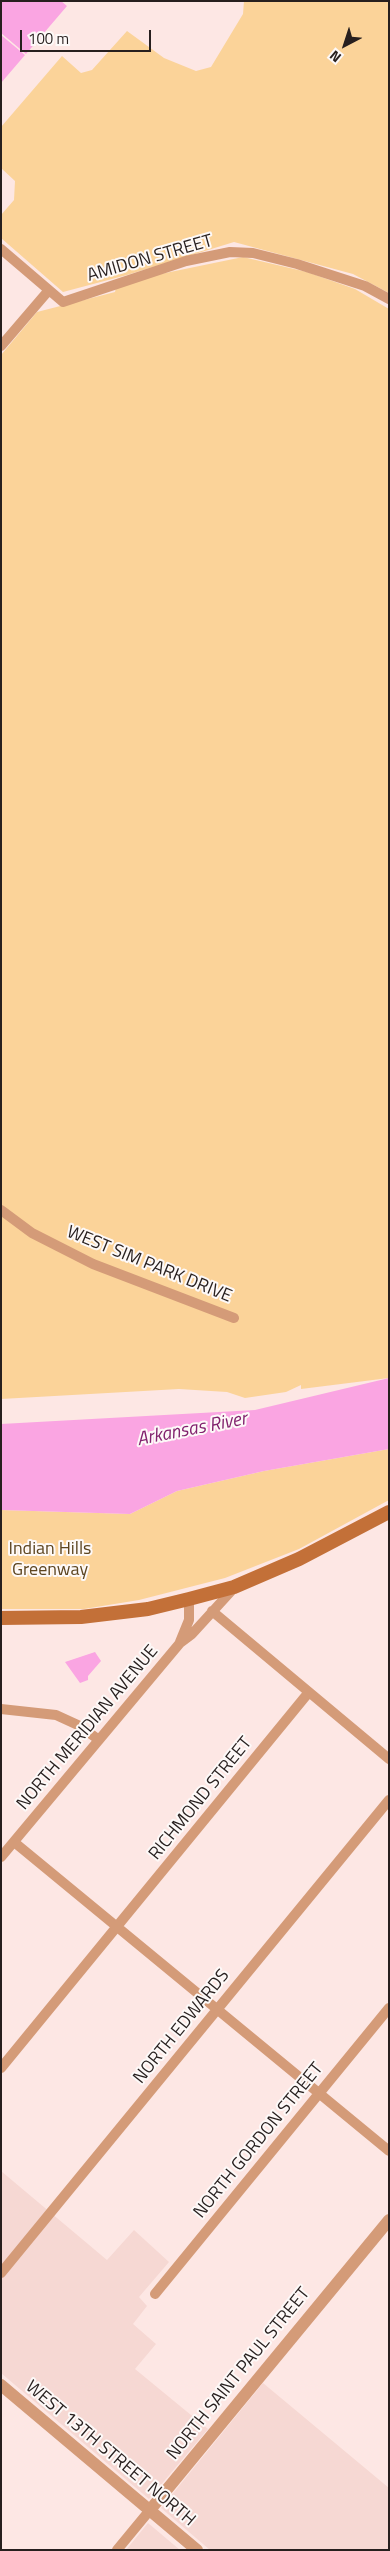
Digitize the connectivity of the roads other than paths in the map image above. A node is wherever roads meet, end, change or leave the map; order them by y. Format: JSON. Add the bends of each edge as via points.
{"nodes":[{"id":1,"x":1,"y":249,"type":"edge"},
{"id":2,"x":49,"y":290,"type":"junction"},
{"id":3,"x":389,"y":299,"type":"edge"},
{"id":4,"x":1,"y":346,"type":"edge"},
{"id":5,"x":1,"y":1210,"type":"edge"},
{"id":6,"x":234,"y":1318,"type":"dead end"},
{"id":7,"x":389,"y":1512,"type":"edge"},
{"id":8,"x":234,"y":1587,"type":"junction"},
{"id":9,"x":189,"y":1599,"type":"junction"},
{"id":10,"x":212,"y":1611,"type":"junction"},
{"id":11,"x":1,"y":1618,"type":"edge"},
{"id":12,"x":180,"y":1643,"type":"junction"},
{"id":13,"x":309,"y":1692,"type":"junction"},
{"id":14,"x":1,"y":1710,"type":"edge"},
{"id":15,"x":98,"y":1740,"type":"junction"},
{"id":16,"x":389,"y":1759,"type":"edge"},
{"id":17,"x":389,"y":1800,"type":"edge"},
{"id":18,"x":14,"y":1842,"type":"junction"},
{"id":19,"x":1,"y":1857,"type":"edge"},
{"id":20,"x":118,"y":1927,"type":"junction"},
{"id":21,"x":217,"y":2008,"type":"junction"},
{"id":22,"x":389,"y":2008,"type":"edge"},
{"id":23,"x":1,"y":2068,"type":"edge"},
{"id":24,"x":319,"y":2093,"type":"junction"},
{"id":25,"x":389,"y":2151,"type":"edge"},
{"id":26,"x":389,"y":2220,"type":"edge"},
{"id":27,"x":1,"y":2273,"type":"edge"},
{"id":28,"x":155,"y":2294,"type":"dead end"},
{"id":29,"x":1,"y":2385,"type":"edge"},
{"id":30,"x":150,"y":2510,"type":"junction"},
{"id":31,"x":117,"y":2550,"type":"edge"},
{"id":32,"x":197,"y":2550,"type":"edge"}],
"edges":[{"from":1,"to":2,"type":"street"},
{"from":2,"to":3,"type":"street","name":"AMIDON STREET","via":[[63,302],[186,261],[230,252],[253,253],[297,264],[365,286]]},
{"from":2,"to":4,"type":"street"},
{"from":5,"to":6,"type":"street","name":"WEST SIM PARK DRIVE","via":[[32,1233],[93,1264]]},
{"from":7,"to":8,"type":"main road","via":[[299,1559]]},
{"from":8,"to":9,"type":"main road"},
{"from":8,"to":10,"type":"street","name":"NORTH MERIDIAN AVENUE"},
{"from":9,"to":11,"type":"main road","via":[[148,1609],[81,1617]]},
{"from":9,"to":12,"type":"street","name":"NORTH MERIDIAN AVENUE","via":[[189,1620]]},
{"from":10,"to":12,"type":"street","name":"NORTH MERIDIAN AVENUE"},
{"from":10,"to":13,"type":"street"},
{"from":12,"to":15,"type":"street","name":"NORTH MERIDIAN AVENUE"},
{"from":13,"to":16,"type":"street"},
{"from":13,"to":20,"type":"street","name":"RICHMOND STREET"},
{"from":14,"to":15,"type":"street","via":[[56,1715],[80,1726]]},
{"from":15,"to":18,"type":"street","name":"NORTH MERIDIAN AVENUE"},
{"from":17,"to":21,"type":"street","name":"NORTH EDWARDS"},
{"from":18,"to":19,"type":"street","name":"NORTH MERIDIAN AVENUE"},
{"from":18,"to":20,"type":"street"},
{"from":20,"to":21,"type":"street"},
{"from":20,"to":23,"type":"street","name":"RICHMOND STREET"},
{"from":21,"to":24,"type":"street"},
{"from":21,"to":27,"type":"street","name":"NORTH EDWARDS"},
{"from":22,"to":24,"type":"street","name":"NORTH GORDON STREET"},
{"from":24,"to":25,"type":"street"},
{"from":24,"to":28,"type":"street","name":"NORTH GORDON STREET"},
{"from":26,"to":30,"type":"street","name":"NORTH SAINT PAUL STREET"},
{"from":29,"to":30,"type":"street","name":"WEST 13TH STREET NORTH"},
{"from":30,"to":31,"type":"street","name":"NORTH SAINT PAUL STREET"},
{"from":30,"to":32,"type":"street","name":"WEST 13TH STREET NORTH"}]}
